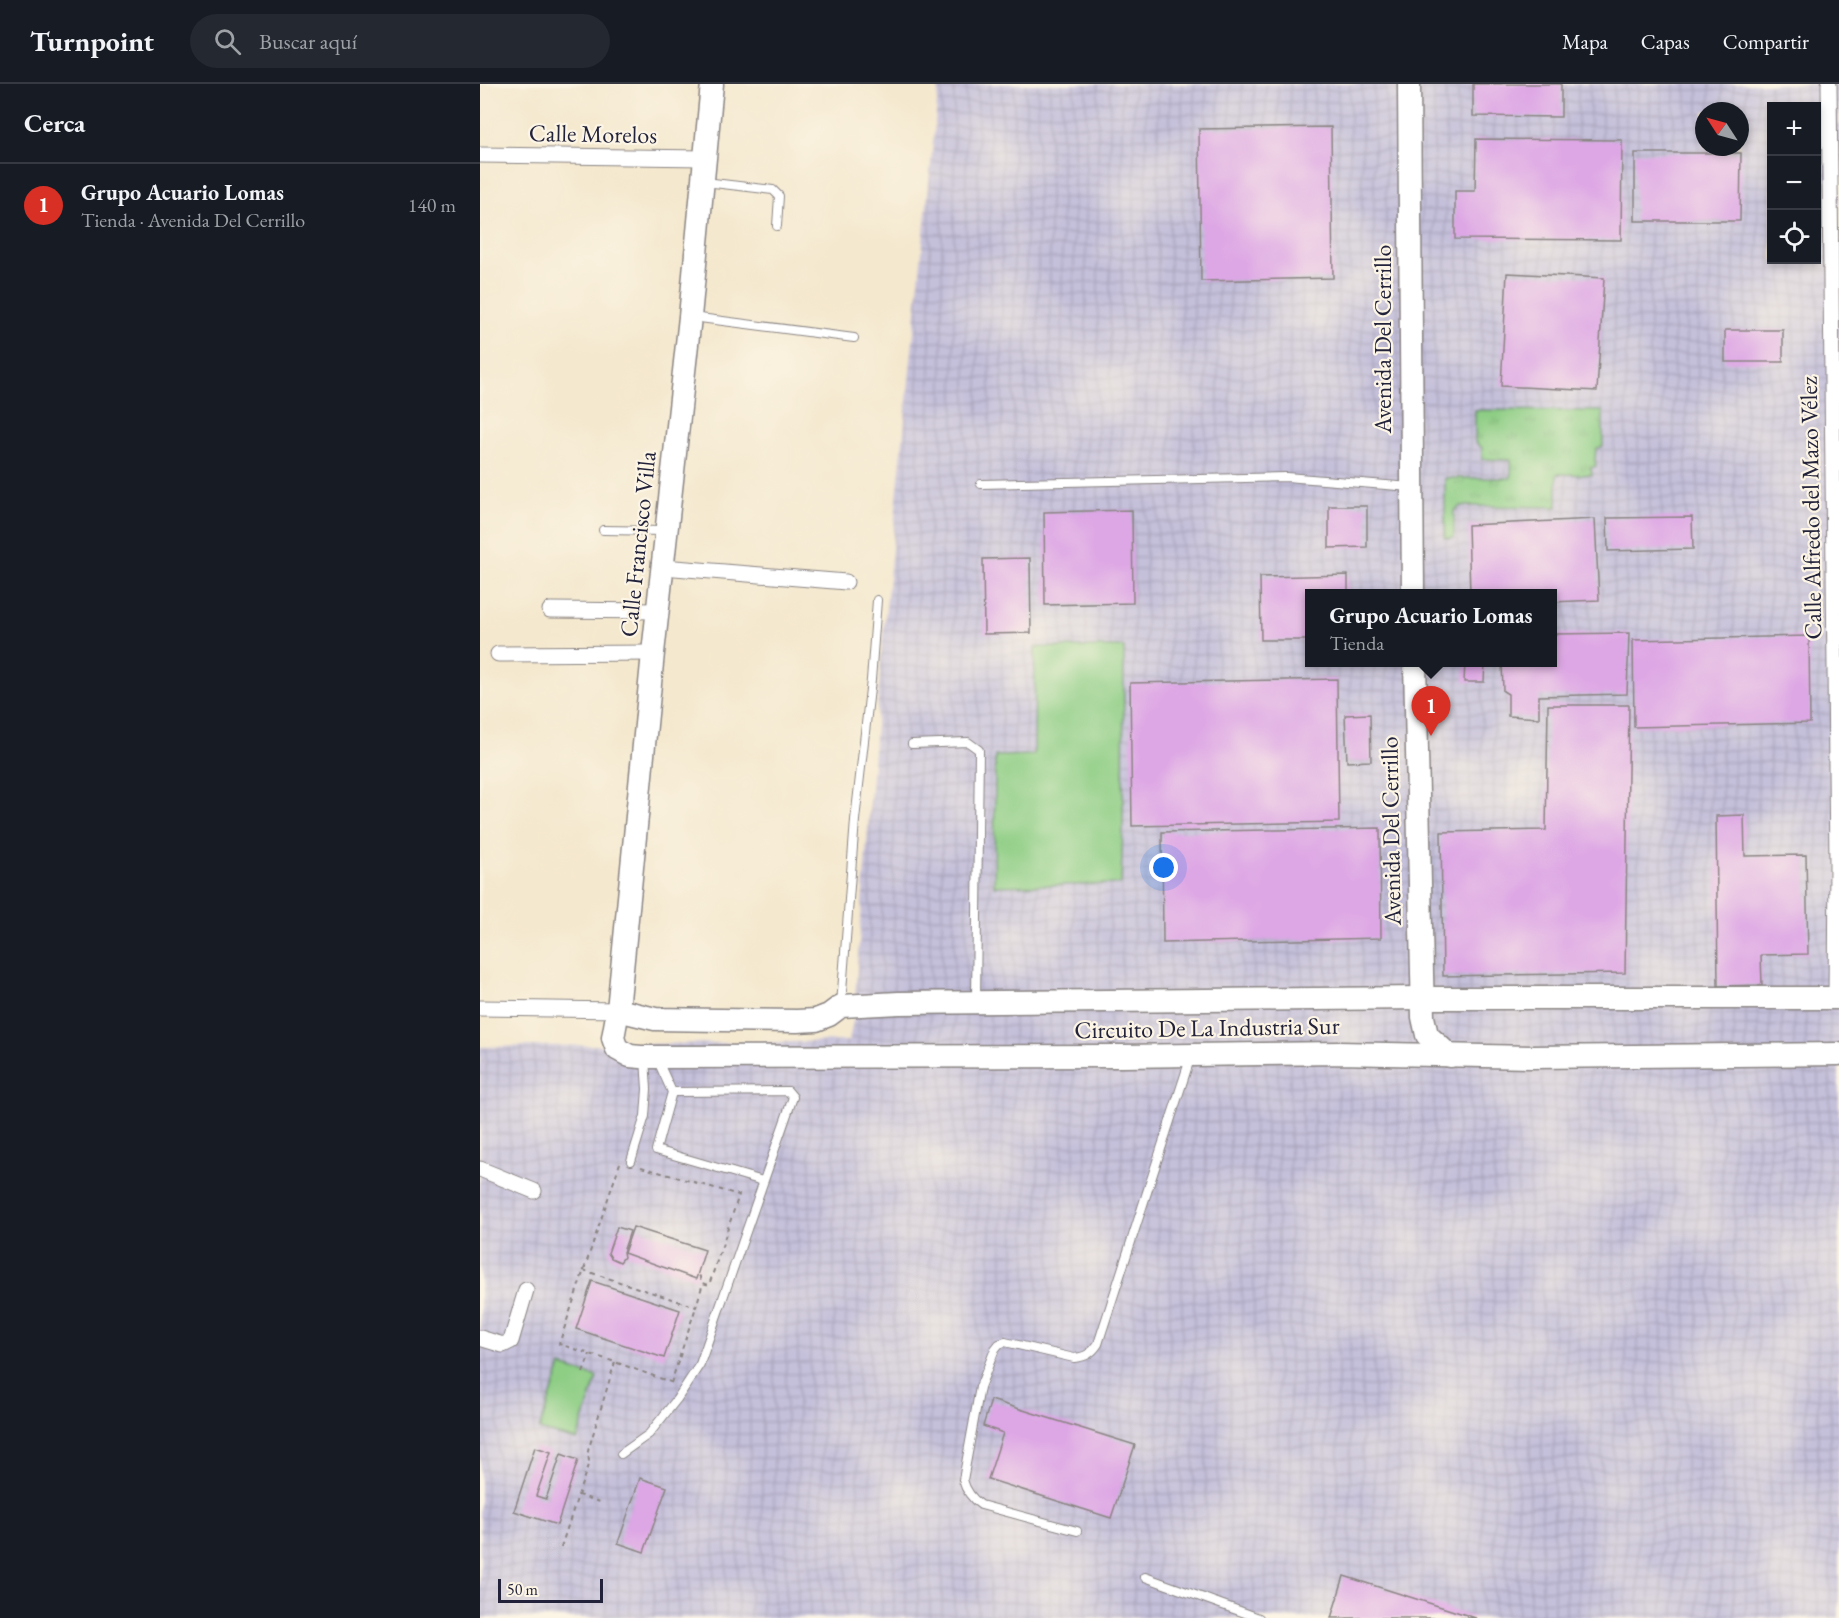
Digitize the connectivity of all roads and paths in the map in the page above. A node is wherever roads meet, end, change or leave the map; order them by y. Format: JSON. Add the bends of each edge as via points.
{"nodes":[{"id":1,"x":712,"y":84,"type":"edge"},
{"id":2,"x":1409,"y":84,"type":"edge"},
{"id":3,"x":1829,"y":84,"type":"edge"},
{"id":4,"x":480,"y":155,"type":"edge"},
{"id":5,"x":704,"y":158,"type":"junction"},
{"id":6,"x":703,"y":182,"type":"junction"},
{"id":7,"x":777,"y":226,"type":"dead end"},
{"id":8,"x":690,"y":317,"type":"junction"},
{"id":9,"x":854,"y":338,"type":"dead end"},
{"id":10,"x":981,"y":484,"type":"dead end"},
{"id":11,"x":1411,"y":487,"type":"junction"},
{"id":12,"x":603,"y":530,"type":"dead end"},
{"id":13,"x":666,"y":531,"type":"junction"},
{"id":14,"x":663,"y":567,"type":"junction"},
{"id":15,"x":846,"y":582,"type":"dead end"},
{"id":16,"x":1413,"y":589,"type":"edge"},
{"id":17,"x":877,"y":600,"type":"dead end"},
{"id":18,"x":550,"y":610,"type":"dead end"},
{"id":19,"x":657,"y":611,"type":"junction"},
{"id":20,"x":653,"y":653,"type":"junction"},
{"id":21,"x":498,"y":654,"type":"dead end"},
{"id":22,"x":1415,"y":667,"type":"edge"},
{"id":23,"x":912,"y":744,"type":"dead end"},
{"id":24,"x":1422,"y":998,"type":"junction"},
{"id":25,"x":1838,"y":1000,"type":"edge"},
{"id":26,"x":976,"y":1002,"type":"junction"},
{"id":27,"x":841,"y":1006,"type":"junction"},
{"id":28,"x":480,"y":1008,"type":"edge"},
{"id":29,"x":618,"y":1010,"type":"junction"},
{"id":30,"x":1839,"y":1054,"type":"edge"},
{"id":31,"x":1192,"y":1055,"type":"junction"},
{"id":32,"x":1450,"y":1056,"type":"junction"},
{"id":33,"x":650,"y":1057,"type":"junction"},
{"id":34,"x":672,"y":1092,"type":"junction"},
{"id":35,"x":620,"y":1161,"type":"dead end"},
{"id":36,"x":634,"y":1164,"type":"joint"},
{"id":37,"x":480,"y":1169,"type":"edge"},
{"id":38,"x":763,"y":1181,"type":"junction"},
{"id":39,"x":534,"y":1191,"type":"dead end"},
{"id":40,"x":584,"y":1270,"type":"junction"},
{"id":41,"x":698,"y":1273,"type":"dead end"},
{"id":42,"x":703,"y":1282,"type":"junction"},
{"id":43,"x":526,"y":1290,"type":"dead end"},
{"id":44,"x":696,"y":1307,"type":"junction"},
{"id":45,"x":480,"y":1338,"type":"edge"},
{"id":46,"x":590,"y":1354,"type":"junction"},
{"id":47,"x":615,"y":1362,"type":"junction"},
{"id":48,"x":583,"y":1373,"type":"dead end"},
{"id":49,"x":671,"y":1383,"type":"junction"},
{"id":50,"x":681,"y":1393,"type":"junction"},
{"id":51,"x":621,"y":1454,"type":"dead end"},
{"id":52,"x":578,"y":1495,"type":"junction"},
{"id":53,"x":600,"y":1502,"type":"dead end"},
{"id":54,"x":1077,"y":1531,"type":"dead end"},
{"id":55,"x":561,"y":1547,"type":"dead end"},
{"id":56,"x":1145,"y":1577,"type":"dead end"},
{"id":57,"x":1259,"y":1618,"type":"edge"}],
"edges":[{"from":1,"to":5,"type":"main road","name":"Calle Francisco Villa"},
{"from":2,"to":11,"type":"main road","name":"Avenida Del Cerrillo"},
{"from":3,"to":25,"type":"street","name":"Calle Alfredo del Mazo Vélez"},
{"from":4,"to":5,"type":"street","name":"Calle Morelos"},
{"from":5,"to":6,"type":"main road","name":"Calle Francisco Villa"},
{"from":6,"to":7,"type":"lane","via":[[772,190],[779,196]]},
{"from":6,"to":8,"type":"main road","name":"Calle Francisco Villa"},
{"from":8,"to":9,"type":"lane"},
{"from":8,"to":13,"type":"main road","name":"Calle Francisco Villa"},
{"from":10,"to":11,"type":"lane","via":[[1286,477]]},
{"from":11,"to":16,"type":"main road","name":"Avenida Del Cerrillo"},
{"from":12,"to":13,"type":"lane"},
{"from":13,"to":14,"type":"main road","name":"Calle Francisco Villa"},
{"from":14,"to":15,"type":"street"},
{"from":14,"to":19,"type":"main road","name":"Calle Francisco Villa"},
{"from":17,"to":27,"type":"lane"},
{"from":18,"to":19,"type":"street"},
{"from":19,"to":20,"type":"main road","name":"Calle Francisco Villa"},
{"from":20,"to":21,"type":"street"},
{"from":20,"to":29,"type":"main road","name":"Calle Francisco Villa"},
{"from":22,"to":24,"type":"main road","name":"Avenida Del Cerrillo"},
{"from":23,"to":26,"type":"lane","via":[[968,742],[979,750]]},
{"from":24,"to":25,"type":"main road","name":"Circuito De La Industria Sur"},
{"from":24,"to":26,"type":"main road","name":"Circuito De La Industria Sur"},
{"from":24,"to":32,"type":"main road","name":"Avenida Del Cerrillo","via":[[1427,1035]]},
{"from":26,"to":27,"type":"main road","name":"Circuito De La Industria Sur"},
{"from":27,"to":29,"type":"main road","via":[[816,1020],[797,1022],[655,1019]]},
{"from":28,"to":29,"type":"street"},
{"from":29,"to":33,"type":"main road","name":"Circuito De La Industria Sur","via":[[613,1038],[617,1049],[630,1056]]},
{"from":30,"to":32,"type":"main road","name":"Circuito De La Industria Sur"},
{"from":31,"to":32,"type":"main road","name":"Circuito De La Industria Sur"},
{"from":31,"to":33,"type":"main road","name":"Circuito De La Industria Sur"},
{"from":31,"to":54,"type":"lane","via":[[1098,1344],[1092,1352],[1074,1358],[1002,1343],[995,1348],[980,1387],[963,1480],[973,1500]]},
{"from":33,"to":34,"type":"lane"},
{"from":33,"to":36,"type":"lane","via":[[645,1116]]},
{"from":34,"to":38,"type":"lane","via":[[657,1151]]},
{"from":34,"to":38,"type":"lane","via":[[792,1094]]},
{"from":35,"to":40,"type":"path"},
{"from":36,"to":42,"type":"path","via":[[739,1195],[709,1285]]},
{"from":37,"to":39,"type":"street"},
{"from":38,"to":50,"type":"lane","via":[[700,1364]]},
{"from":40,"to":44,"type":"path"},
{"from":40,"to":46,"type":"path","via":[[559,1344]]},
{"from":41,"to":42,"type":"path"},
{"from":42,"to":44,"type":"path"},
{"from":43,"to":45,"type":"street","via":[[511,1341],[503,1345]]},
{"from":44,"to":49,"type":"path"},
{"from":46,"to":47,"type":"path"},
{"from":46,"to":48,"type":"path"},
{"from":47,"to":49,"type":"path"},
{"from":47,"to":52,"type":"path"},
{"from":49,"to":50,"type":"path"},
{"from":50,"to":51,"type":"lane","via":[[649,1434]]},
{"from":52,"to":53,"type":"path"},
{"from":52,"to":55,"type":"path"},
{"from":56,"to":57,"type":"lane"}]}
